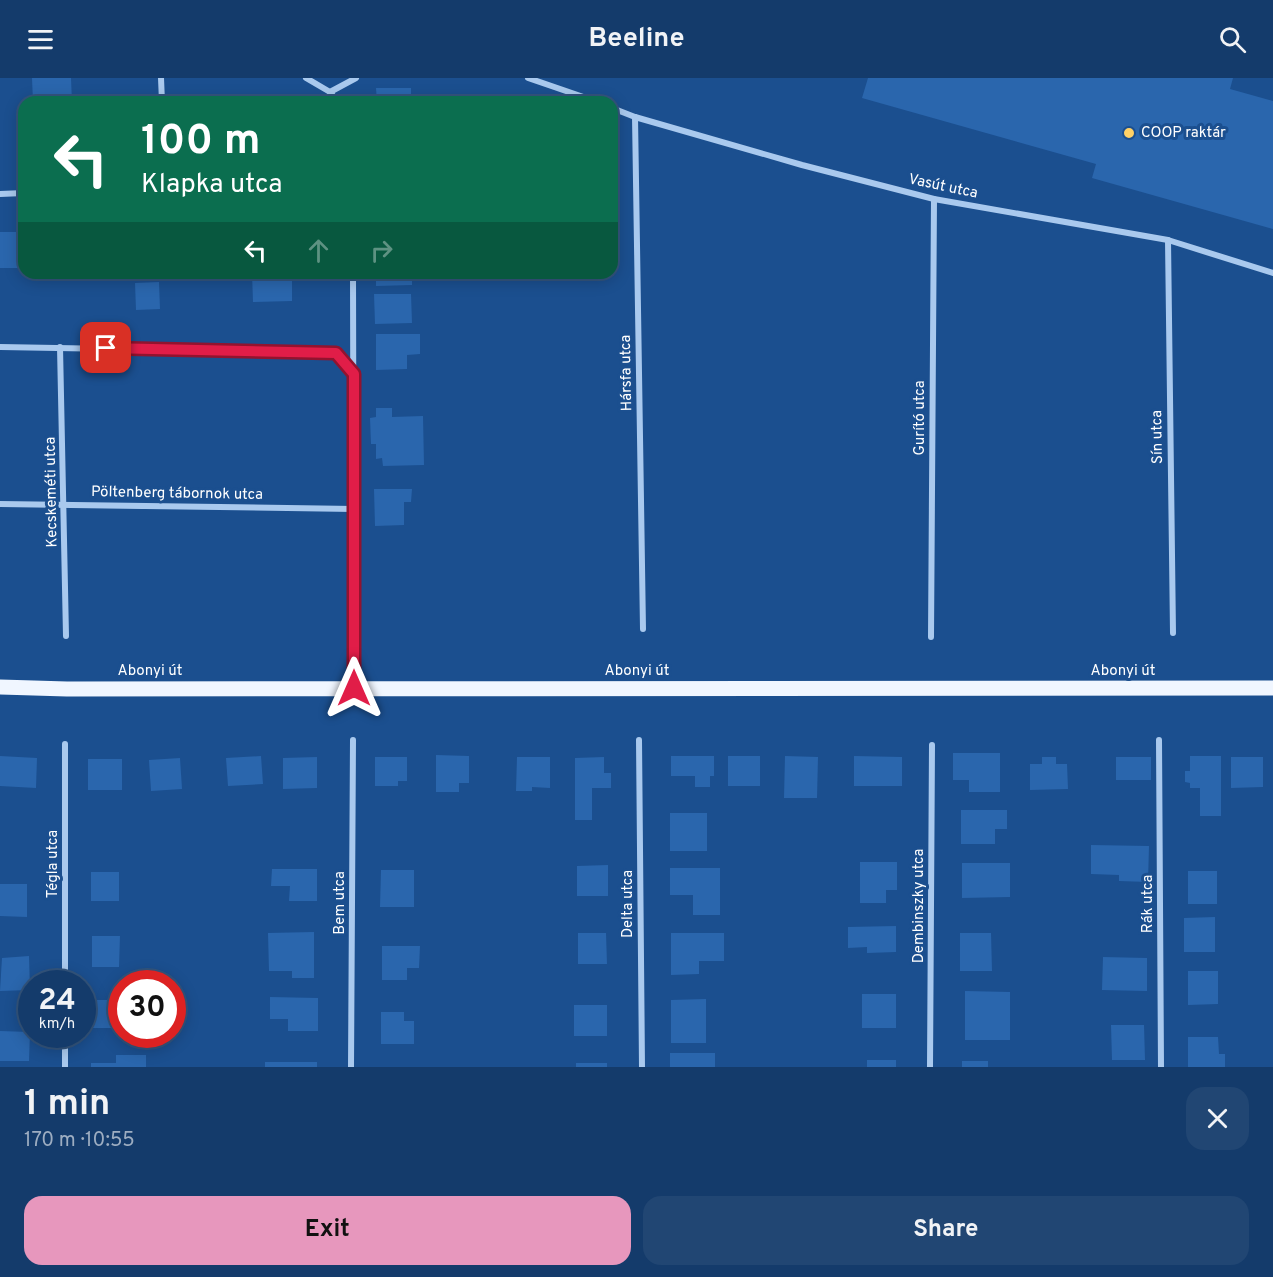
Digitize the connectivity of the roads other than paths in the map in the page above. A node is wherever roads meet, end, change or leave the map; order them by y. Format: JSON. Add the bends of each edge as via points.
{"nodes":[{"id":1,"x":161,"y":78,"type":"edge"},
{"id":2,"x":306,"y":78,"type":"edge"},
{"id":3,"x":356,"y":78,"type":"edge"},
{"id":4,"x":528,"y":78,"type":"edge"},
{"id":5,"x":330,"y":92,"type":"junction"},
{"id":6,"x":162,"y":96,"type":"edge"},
{"id":7,"x":333,"y":96,"type":"edge"},
{"id":8,"x":580,"y":96,"type":"edge"},
{"id":9,"x":618,"y":110,"type":"edge"},
{"id":10,"x":635,"y":117,"type":"junction"},
{"id":11,"x":18,"y":193,"type":"edge"},
{"id":12,"x":0,"y":194,"type":"edge"},
{"id":13,"x":934,"y":199,"type":"junction"},
{"id":14,"x":1168,"y":240,"type":"junction"},
{"id":15,"x":1273,"y":273,"type":"edge"},
{"id":16,"x":353,"y":279,"type":"edge"},
{"id":17,"x":0,"y":347,"type":"edge"},
{"id":18,"x":60,"y":347,"type":"junction"},
{"id":19,"x":354,"y":374,"type":"junction"},
{"id":20,"x":65,"y":503,"type":"junction"},
{"id":21,"x":0,"y":504,"type":"edge"},
{"id":22,"x":354,"y":510,"type":"junction"},
{"id":23,"x":643,"y":628,"type":"dead end"},
{"id":24,"x":1173,"y":633,"type":"dead end"},
{"id":25,"x":66,"y":636,"type":"dead end"},
{"id":26,"x":931,"y":637,"type":"dead end"},
{"id":27,"x":0,"y":687,"type":"edge"},
{"id":28,"x":354,"y":688,"type":"junction"},
{"id":29,"x":1273,"y":688,"type":"edge"},
{"id":30,"x":353,"y":740,"type":"dead end"},
{"id":31,"x":639,"y":740,"type":"dead end"},
{"id":32,"x":1159,"y":740,"type":"dead end"},
{"id":33,"x":65,"y":744,"type":"dead end"},
{"id":34,"x":932,"y":745,"type":"dead end"},
{"id":35,"x":65,"y":970,"type":"edge"},
{"id":36,"x":65,"y":1048,"type":"edge"},
{"id":37,"x":65,"y":1067,"type":"edge"},
{"id":38,"x":351,"y":1067,"type":"edge"},
{"id":39,"x":642,"y":1067,"type":"edge"},
{"id":40,"x":930,"y":1067,"type":"edge"},
{"id":41,"x":1161,"y":1067,"type":"edge"}],
"edges":[{"from":1,"to":6,"type":"street"},
{"from":2,"to":5,"type":"street"},
{"from":3,"to":5,"type":"street"},
{"from":4,"to":8,"type":"street"},
{"from":5,"to":7,"type":"street"},
{"from":9,"to":10,"type":"street","name":"Vasút utca"},
{"from":10,"to":13,"type":"street","name":"Vasút utca"},
{"from":10,"to":23,"type":"street","name":"Hársfa utca"},
{"from":11,"to":12,"type":"street"},
{"from":13,"to":14,"type":"street","name":"Vasút utca"},
{"from":13,"to":26,"type":"street","name":"Gurító utca"},
{"from":14,"to":15,"type":"street","name":"Vasút utca"},
{"from":14,"to":24,"type":"street","name":"Sín utca"},
{"from":16,"to":19,"type":"street"},
{"from":17,"to":18,"type":"street"},
{"from":18,"to":19,"type":"street","via":[[336,353]]},
{"from":18,"to":20,"type":"street","name":"Kecskeméti utca"},
{"from":19,"to":22,"type":"street"},
{"from":20,"to":21,"type":"street","name":"Pöltenberg tábornok utca"},
{"from":20,"to":22,"type":"street","name":"Pöltenberg tábornok utca"},
{"from":20,"to":25,"type":"street","name":"Kecskeméti utca"},
{"from":22,"to":28,"type":"street"},
{"from":27,"to":28,"type":"main road","name":"Abonyi út"},
{"from":28,"to":29,"type":"main road","name":"Abonyi út"},
{"from":30,"to":38,"type":"street","name":"Bem utca"},
{"from":31,"to":39,"type":"street","name":"Delta utca"},
{"from":32,"to":41,"type":"street","name":"Rák utca"},
{"from":33,"to":35,"type":"street","name":"Tégla utca"},
{"from":34,"to":40,"type":"street","name":"Dembinszky utca"},
{"from":36,"to":37,"type":"street"}]}
